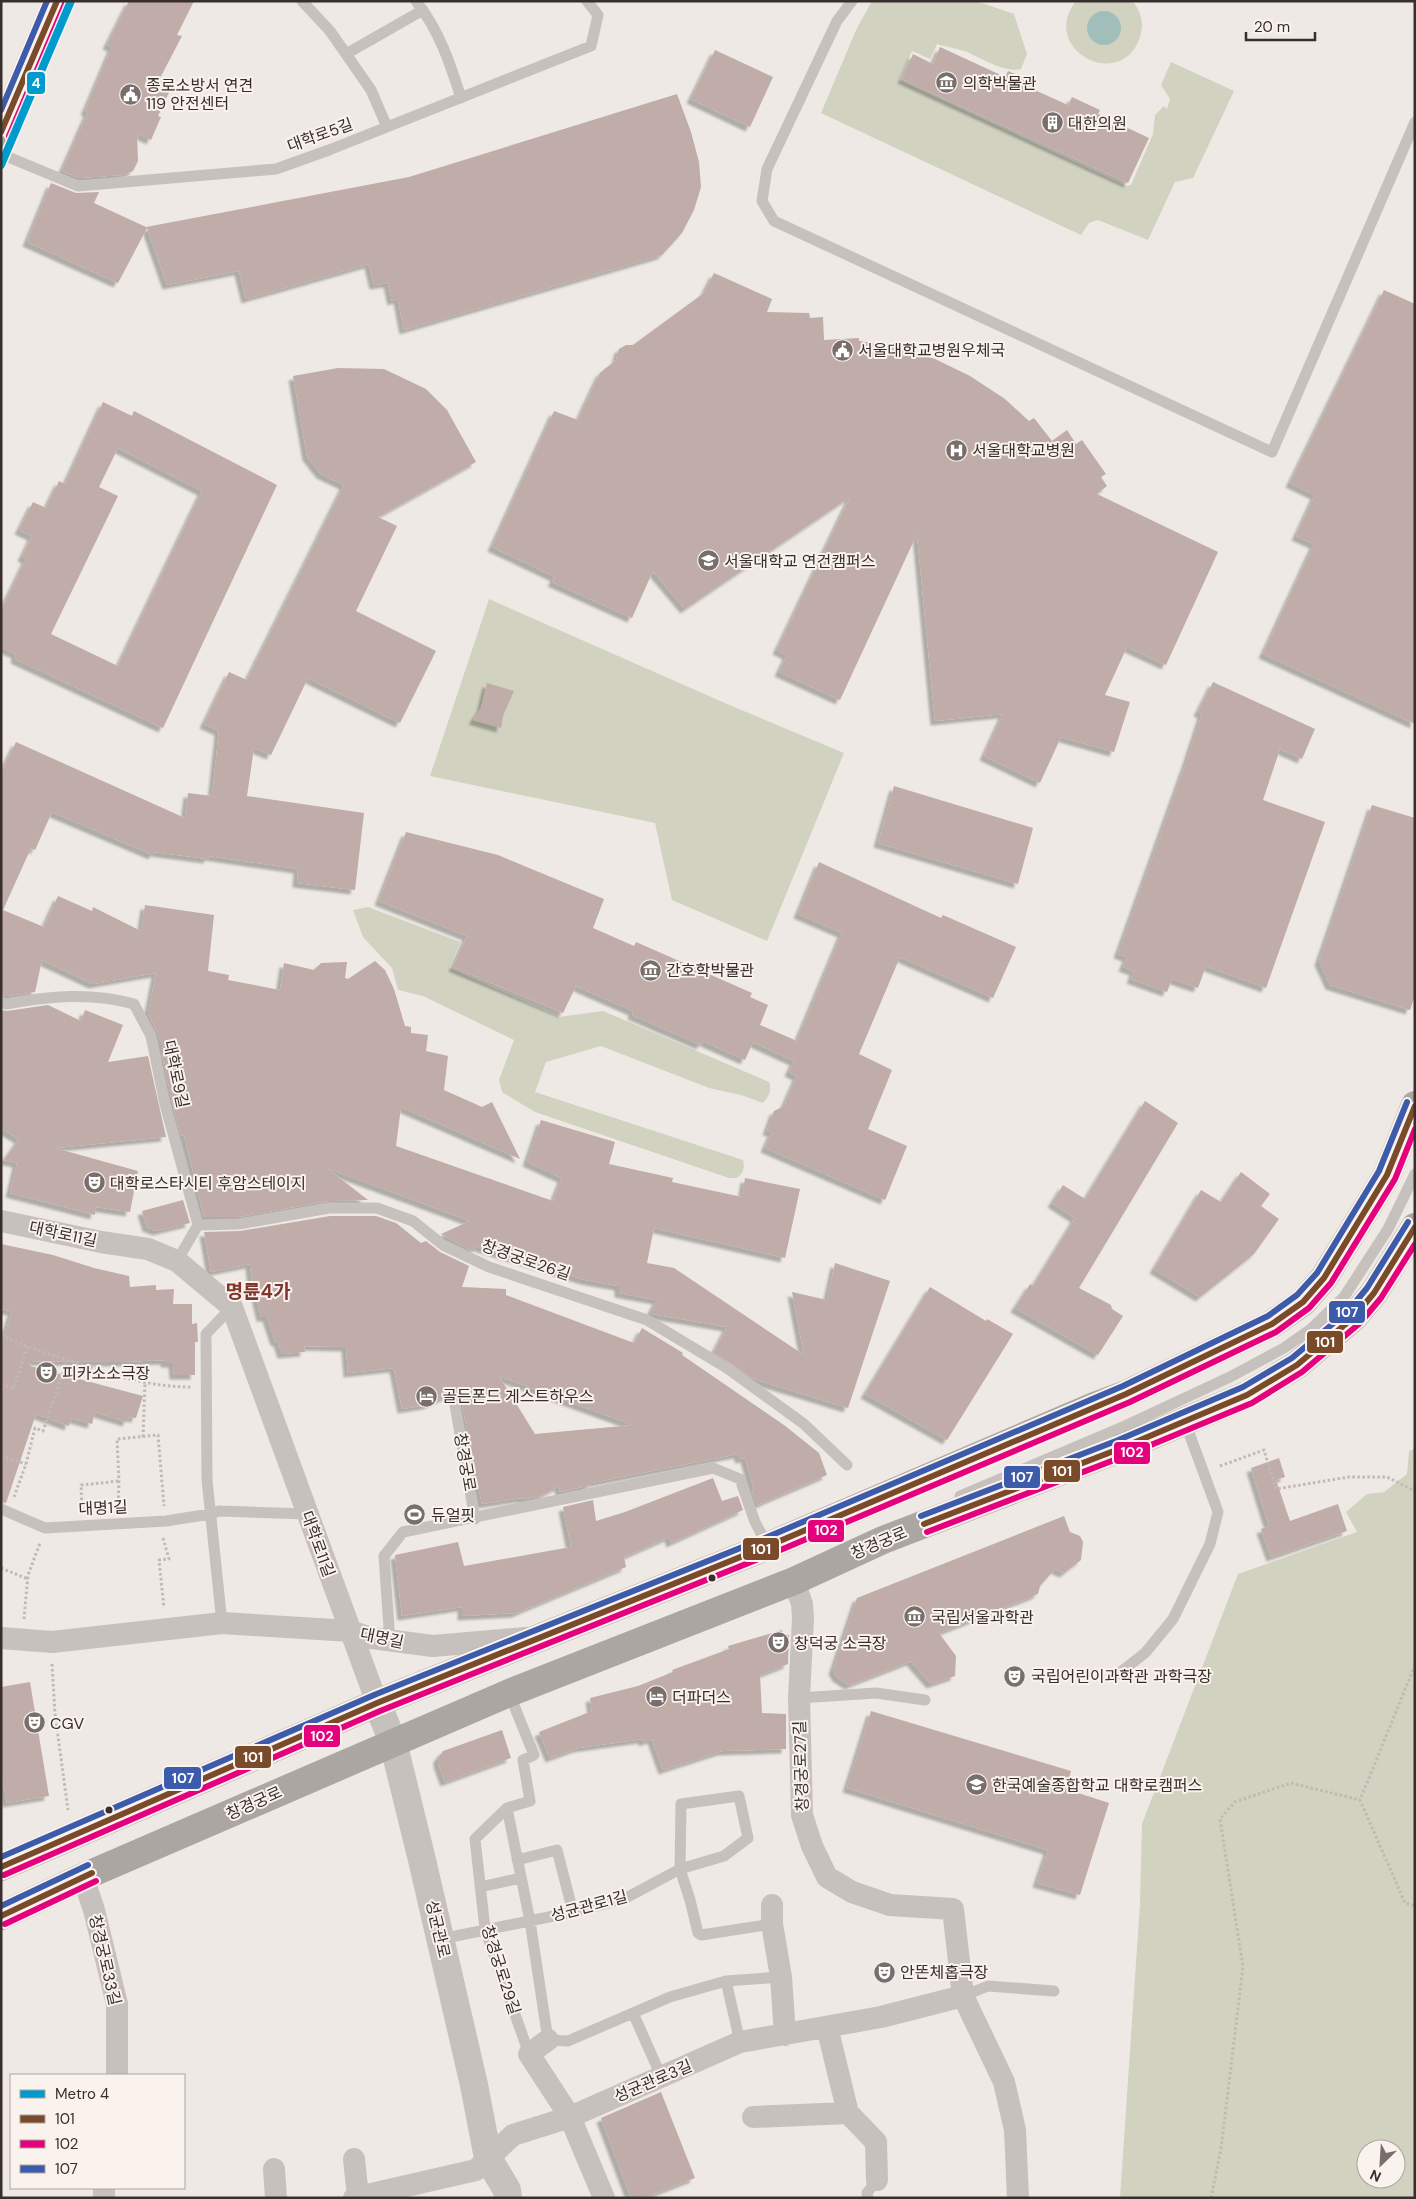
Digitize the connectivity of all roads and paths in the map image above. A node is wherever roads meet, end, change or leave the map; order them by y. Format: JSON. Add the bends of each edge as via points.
{"nodes":[{"id":1,"x":57,"y":1,"type":"edge"},
{"id":2,"x":302,"y":1,"type":"edge"},
{"id":3,"x":587,"y":1,"type":"edge"},
{"id":4,"x":852,"y":1,"type":"edge"},
{"id":5,"x":419,"y":6,"type":"edge"},
{"id":6,"x":346,"y":54,"type":"junction"},
{"id":7,"x":461,"y":98,"type":"junction"},
{"id":8,"x":7,"y":104,"type":"edge"},
{"id":9,"x":1415,"y":122,"type":"edge"},
{"id":10,"x":387,"y":127,"type":"junction"},
{"id":11,"x":1,"y":133,"type":"edge"},
{"id":12,"x":1,"y":154,"type":"edge"},
{"id":13,"x":1,"y":1002,"type":"edge"},
{"id":14,"x":1415,"y":1105,"type":"edge"},
{"id":15,"x":1415,"y":1174,"type":"edge"},
{"id":16,"x":1,"y":1221,"type":"edge"},
{"id":17,"x":198,"y":1225,"type":"junction"},
{"id":18,"x":1415,"y":1227,"type":"edge"},
{"id":19,"x":177,"y":1261,"type":"junction"},
{"id":20,"x":232,"y":1307,"type":"junction"},
{"id":21,"x":1,"y":1335,"type":"edge"},
{"id":22,"x":28,"y":1346,"type":"junction"},
{"id":23,"x":67,"y":1360,"type":"junction"},
{"id":24,"x":145,"y":1382,"type":"junction"},
{"id":25,"x":1,"y":1384,"type":"edge"},
{"id":26,"x":208,"y":1387,"type":"junction"},
{"id":27,"x":455,"y":1405,"type":"dead end"},
{"id":28,"x":1185,"y":1422,"type":"junction"},
{"id":29,"x":143,"y":1437,"type":"junction"},
{"id":30,"x":1,"y":1456,"type":"edge"},
{"id":31,"x":26,"y":1464,"type":"junction"},
{"id":32,"x":847,"y":1465,"type":"dead end"},
{"id":33,"x":1203,"y":1472,"type":"junction"},
{"id":34,"x":119,"y":1481,"type":"junction"},
{"id":35,"x":1415,"y":1491,"type":"edge"},
{"id":36,"x":5,"y":1510,"type":"edge"},
{"id":37,"x":210,"y":1514,"type":"junction"},
{"id":38,"x":307,"y":1514,"type":"junction"},
{"id":39,"x":475,"y":1519,"type":"junction"},
{"id":40,"x":162,"y":1521,"type":"junction"},
{"id":41,"x":117,"y":1523,"type":"junction"},
{"id":42,"x":83,"y":1525,"type":"junction"},
{"id":43,"x":46,"y":1528,"type":"junction"},
{"id":44,"x":768,"y":1546,"type":"junction"},
{"id":45,"x":819,"y":1556,"type":"dead end"},
{"id":46,"x":1,"y":1568,"type":"edge"},
{"id":47,"x":28,"y":1579,"type":"junction"},
{"id":48,"x":794,"y":1580,"type":"junction"},
{"id":49,"x":756,"y":1583,"type":"dead end"},
{"id":50,"x":222,"y":1623,"type":"junction"},
{"id":51,"x":166,"y":1629,"type":"junction"},
{"id":52,"x":665,"y":1630,"type":"junction"},
{"id":53,"x":350,"y":1631,"type":"junction"},
{"id":54,"x":542,"y":1636,"type":"junction"},
{"id":55,"x":12,"y":1639,"type":"edge"},
{"id":56,"x":52,"y":1642,"type":"junction"},
{"id":57,"x":390,"y":1642,"type":"junction"},
{"id":58,"x":1415,"y":1666,"type":"edge"},
{"id":59,"x":1118,"y":1674,"type":"dead end"},
{"id":60,"x":509,"y":1693,"type":"junction"},
{"id":61,"x":799,"y":1698,"type":"junction"},
{"id":62,"x":925,"y":1700,"type":"dead end"},
{"id":63,"x":377,"y":1703,"type":"junction"},
{"id":64,"x":392,"y":1742,"type":"junction"},
{"id":65,"x":1360,"y":1800,"type":"junction"},
{"id":66,"x":507,"y":1808,"type":"junction"},
{"id":67,"x":72,"y":1835,"type":"junction"},
{"id":68,"x":518,"y":1860,"type":"junction"},
{"id":69,"x":1,"y":1867,"type":"edge"},
{"id":70,"x":680,"y":1869,"type":"junction"},
{"id":71,"x":83,"y":1877,"type":"junction"},
{"id":72,"x":521,"y":1878,"type":"junction"},
{"id":73,"x":480,"y":1887,"type":"junction"},
{"id":74,"x":1415,"y":1906,"type":"edge"},
{"id":75,"x":573,"y":1912,"type":"junction"},
{"id":76,"x":772,"y":1914,"type":"joint"},
{"id":77,"x":1,"y":1916,"type":"edge"},
{"id":78,"x":530,"y":1921,"type":"junction"},
{"id":79,"x":486,"y":1929,"type":"junction"},
{"id":80,"x":441,"y":1939,"type":"junction"},
{"id":81,"x":780,"y":1977,"type":"junction"},
{"id":82,"x":726,"y":1981,"type":"junction"},
{"id":83,"x":1054,"y":1991,"type":"dead end"},
{"id":84,"x":963,"y":1996,"type":"junction"},
{"id":85,"x":633,"y":2013,"type":"junction"},
{"id":86,"x":827,"y":2027,"type":"junction"},
{"id":87,"x":785,"y":2035,"type":"junction"},
{"id":88,"x":548,"y":2040,"type":"junction"},
{"id":89,"x":740,"y":2042,"type":"junction"},
{"id":90,"x":529,"y":2054,"type":"junction"},
{"id":91,"x":118,"y":2074,"type":"edge"},
{"id":92,"x":661,"y":2076,"type":"junction"},
{"id":93,"x":848,"y":2113,"type":"junction"},
{"id":94,"x":570,"y":2116,"type":"junction"},
{"id":95,"x":753,"y":2117,"type":"dead end"},
{"id":96,"x":488,"y":2158,"type":"junction"},
{"id":97,"x":354,"y":2159,"type":"dead end"},
{"id":98,"x":274,"y":2169,"type":"dead end"},
{"id":99,"x":872,"y":2189,"type":"edge"},
{"id":100,"x":356,"y":2197,"type":"edge"},
{"id":101,"x":276,"y":2198,"type":"edge"},
{"id":102,"x":508,"y":2198,"type":"edge"},
{"id":103,"x":604,"y":2198,"type":"edge"},
{"id":104,"x":1018,"y":2198,"type":"edge"},
{"id":105,"x":1211,"y":2198,"type":"edge"}],
"edges":[{"from":1,"to":8,"type":"main road"},
{"from":2,"to":6,"type":"lane"},
{"from":3,"to":7,"type":"lane","name":"대학로5길","via":[[598,15],[591,46]]},
{"from":4,"to":9,"type":"lane","via":[[837,21],[767,169],[762,201],[774,221],[1272,452]]},
{"from":5,"to":6,"type":"lane"},
{"from":5,"to":7,"type":"lane","via":[[430,18],[444,47]]},
{"from":6,"to":10,"type":"lane","via":[[371,90]]},
{"from":7,"to":10,"type":"lane","name":"대학로5길"},
{"from":8,"to":11,"type":"main road"},
{"from":10,"to":12,"type":"lane","name":"대학로5길","via":[[276,169],[78,186]]},
{"from":13,"to":17,"type":"lane","name":"대학로9길","via":[[6,1004],[64,995],[134,1004],[151,1036],[165,1104]]},
{"from":14,"to":44,"type":"main road","via":[[1387,1175],[1324,1278],[1303,1302],[1272,1324],[1126,1394]]},
{"from":15,"to":45,"type":"lane","via":[[1388,1229],[1344,1297],[1311,1329],[1284,1348],[1125,1426]]},
{"from":16,"to":19,"type":"street","name":"대학로11길","via":[[148,1249]]},
{"from":17,"to":19,"type":"lane"},
{"from":17,"to":32,"type":"lane","name":"창경궁로26길","via":[[239,1224],[329,1208],[377,1208],[413,1221],[443,1245],[489,1267],[647,1320],[728,1368],[804,1424]]},
{"from":18,"to":28,"type":"main road","name":"창경궁로","via":[[1374,1293],[1333,1337],[1297,1365],[1248,1395]]},
{"from":19,"to":20,"type":"street","name":"대학로11길"},
{"from":20,"to":26,"type":"lane","via":[[206,1334]]},
{"from":20,"to":38,"type":"street","name":"대학로11길"},
{"from":21,"to":22,"type":"path"},
{"from":22,"to":23,"type":"path"},
{"from":22,"to":25,"type":"path","via":[[13,1389]]},
{"from":23,"to":24,"type":"path","via":[[121,1378]]},
{"from":23,"to":31,"type":"path","via":[[43,1431],[35,1428]]},
{"from":24,"to":26,"type":"path","via":[[167,1387]]},
{"from":24,"to":29,"type":"path"},
{"from":26,"to":37,"type":"lane"},
{"from":27,"to":39,"type":"lane","name":"창경궁로"},
{"from":28,"to":33,"type":"lane"},
{"from":28,"to":48,"type":"main road","name":"창경궁로","via":[[883,1540]]},
{"from":29,"to":34,"type":"path","via":[[117,1439]]},
{"from":29,"to":40,"type":"path","via":[[158,1435]]},
{"from":30,"to":31,"type":"path"},
{"from":31,"to":36,"type":"path"},
{"from":33,"to":35,"type":"path","via":[[1264,1450],[1276,1489],[1349,1477],[1388,1477]]},
{"from":33,"to":59,"type":"lane","via":[[1218,1512],[1210,1544],[1173,1619],[1145,1652]]},
{"from":34,"to":41,"type":"path"},
{"from":34,"to":42,"type":"path","via":[[81,1485]]},
{"from":36,"to":43,"type":"lane","name":"대명1길"},
{"from":37,"to":38,"type":"lane","name":"대명1길","via":[[219,1511]]},
{"from":37,"to":40,"type":"lane","name":"대명1길"},
{"from":37,"to":50,"type":"lane"},
{"from":38,"to":53,"type":"street","name":"대학로11길"},
{"from":39,"to":44,"type":"lane","via":[[714,1468],[740,1479],[755,1522]]},
{"from":39,"to":57,"type":"lane","via":[[403,1532],[384,1556]]},
{"from":40,"to":41,"type":"lane","name":"대명1길"},
{"from":40,"to":51,"type":"path","via":[[169,1559],[159,1560]]},
{"from":41,"to":42,"type":"lane","name":"대명1길"},
{"from":42,"to":43,"type":"lane","name":"대명1길"},
{"from":43,"to":47,"type":"path"},
{"from":44,"to":54,"type":"main road"},
{"from":46,"to":47,"type":"path"},
{"from":47,"to":55,"type":"path"},
{"from":48,"to":52,"type":"main road","name":"창경궁로"},
{"from":48,"to":61,"type":"street","name":"창경궁로27길","via":[[803,1618]]},
{"from":49,"to":52,"type":"lane","via":[[672,1619]]},
{"from":50,"to":51,"type":"street","name":"대명길"},
{"from":50,"to":53,"type":"street","name":"대명길"},
{"from":51,"to":56,"type":"street","name":"대명길"},
{"from":52,"to":60,"type":"main road","name":"창경궁로"},
{"from":53,"to":57,"type":"street","name":"대명길"},
{"from":53,"to":63,"type":"street","name":"대학로11길"},
{"from":54,"to":57,"type":"street","name":"대명길","via":[[433,1646]]},
{"from":54,"to":63,"type":"main road"},
{"from":55,"to":56,"type":"street","name":"대명길"},
{"from":56,"to":67,"type":"path","via":[[55,1714]]},
{"from":58,"to":65,"type":"path"},
{"from":60,"to":64,"type":"main road","name":"창경궁로"},
{"from":60,"to":66,"type":"lane","via":[[534,1755],[523,1760],[530,1801]]},
{"from":61,"to":62,"type":"lane","via":[[876,1693]]},
{"from":61,"to":84,"type":"street","name":"창경궁로27길","via":[[802,1815],[812,1846],[827,1876],[852,1892],[890,1905],[952,1909]]},
{"from":63,"to":64,"type":"street","name":"성균관로"},
{"from":63,"to":67,"type":"main road"},
{"from":64,"to":71,"type":"main road","name":"창경궁로"},
{"from":64,"to":80,"type":"street","name":"성균관로"},
{"from":65,"to":74,"type":"path","via":[[1405,1903]]},
{"from":65,"to":105,"type":"path","via":[[1291,1784],[1235,1802],[1220,1819],[1243,1967],[1221,2148]]},
{"from":66,"to":68,"type":"lane"},
{"from":66,"to":73,"type":"lane","name":"창경궁로29길","via":[[475,1839]]},
{"from":67,"to":69,"type":"main road"},
{"from":68,"to":72,"type":"lane"},
{"from":68,"to":75,"type":"lane","via":[[557,1850]]},
{"from":70,"to":70,"type":"lane","via":[[724,1856],[748,1838],[739,1796],[681,1804]]},
{"from":70,"to":75,"type":"lane","name":"성균관로1길","via":[[624,1899]]},
{"from":70,"to":76,"type":"lane","via":[[701,1935]]},
{"from":71,"to":77,"type":"main road","name":"창경궁로"},
{"from":71,"to":91,"type":"street","name":"창경궁로33길","via":[[117,2004]]},
{"from":72,"to":73,"type":"lane"},
{"from":72,"to":78,"type":"lane"},
{"from":73,"to":79,"type":"lane","name":"창경궁로29길"},
{"from":75,"to":78,"type":"lane","name":"성균관로1길"},
{"from":76,"to":81,"type":"street"},
{"from":78,"to":79,"type":"lane","name":"성균관로1길"},
{"from":78,"to":88,"type":"lane","name":"성균관로1길"},
{"from":79,"to":80,"type":"lane","name":"성균관로1길"},
{"from":79,"to":90,"type":"lane","name":"창경궁로29길"},
{"from":80,"to":96,"type":"street","name":"성균관로"},
{"from":81,"to":82,"type":"lane"},
{"from":81,"to":87,"type":"street"},
{"from":82,"to":85,"type":"lane","via":[[670,1996]]},
{"from":82,"to":89,"type":"lane"},
{"from":83,"to":84,"type":"lane","via":[[988,1986]]},
{"from":84,"to":86,"type":"street","name":"성균관로3길"},
{"from":84,"to":104,"type":"street","name":"창경궁로27길","via":[[1004,2082],[1015,2130]]},
{"from":85,"to":88,"type":"lane","via":[[568,2041]]},
{"from":85,"to":92,"type":"lane"},
{"from":86,"to":87,"type":"street","name":"성균관로3길"},
{"from":86,"to":93,"type":"street"},
{"from":87,"to":89,"type":"street","name":"성균관로3길"},
{"from":88,"to":90,"type":"street"},
{"from":89,"to":92,"type":"street","name":"성균관로3길"},
{"from":90,"to":94,"type":"street","name":"창경궁로29길"},
{"from":92,"to":94,"type":"street","name":"성균관로3길"},
{"from":93,"to":95,"type":"street"},
{"from":93,"to":99,"type":"street","via":[[876,2142]]},
{"from":94,"to":96,"type":"street","name":"성균관로3길","via":[[513,2135]]},
{"from":94,"to":103,"type":"street","name":"창경궁로29길"},
{"from":96,"to":100,"type":"street","via":[[476,2170]]},
{"from":96,"to":102,"type":"street","name":"성균관로","via":[[507,2190]]},
{"from":97,"to":100,"type":"street"},
{"from":98,"to":101,"type":"street"}]}
